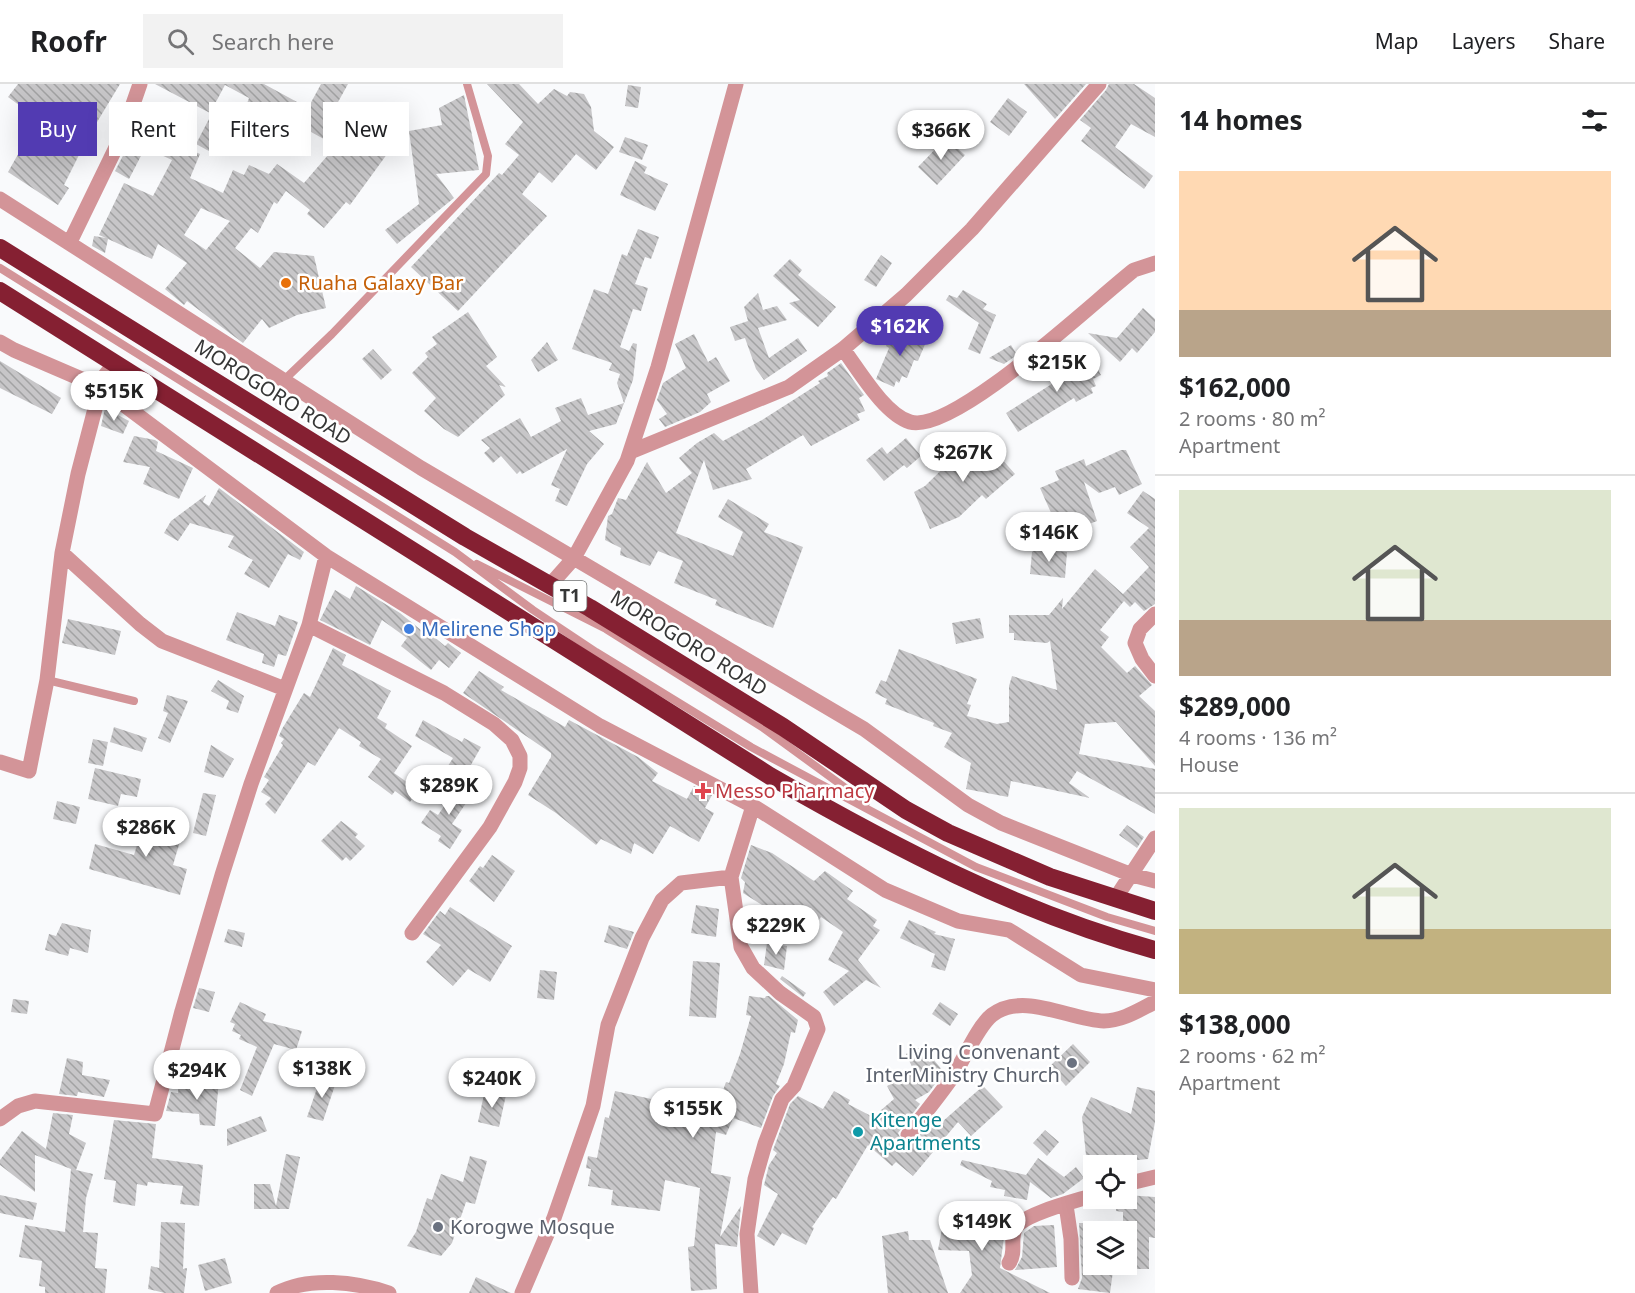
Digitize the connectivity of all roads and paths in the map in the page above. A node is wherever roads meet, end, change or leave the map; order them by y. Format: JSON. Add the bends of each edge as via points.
{"nodes":[{"id":1,"x":140,"y":84,"type":"edge"},
{"id":2,"x":467,"y":84,"type":"edge"},
{"id":3,"x":736,"y":84,"type":"edge"},
{"id":4,"x":1099,"y":84,"type":"edge"},
{"id":5,"x":0,"y":199,"type":"edge"},
{"id":6,"x":70,"y":242,"type":"junction"},
{"id":7,"x":0,"y":248,"type":"edge"},
{"id":8,"x":1155,"y":262,"type":"edge"},
{"id":9,"x":0,"y":268,"type":"edge"},
{"id":10,"x":0,"y":291,"type":"edge"},
{"id":11,"x":0,"y":342,"type":"edge"},
{"id":12,"x":843,"y":349,"type":"junction"},
{"id":13,"x":115,"y":363,"type":"junction"},
{"id":14,"x":284,"y":380,"type":"junction"},
{"id":15,"x":100,"y":387,"type":"junction"},
{"id":16,"x":630,"y":452,"type":"junction"},
{"id":17,"x":455,"y":552,"type":"junction"},
{"id":18,"x":62,"y":554,"type":"junction"},
{"id":19,"x":326,"y":556,"type":"junction"},
{"id":20,"x":574,"y":558,"type":"junction"},
{"id":21,"x":550,"y":585,"type":"junction"},
{"id":22,"x":1155,"y":614,"type":"edge"},
{"id":23,"x":309,"y":625,"type":"junction"},
{"id":24,"x":1155,"y":676,"type":"edge"},
{"id":25,"x":47,"y":680,"type":"junction"},
{"id":26,"x":285,"y":689,"type":"junction"},
{"id":27,"x":134,"y":701,"type":"dead end"},
{"id":28,"x":0,"y":762,"type":"edge"},
{"id":29,"x":753,"y":806,"type":"junction"},
{"id":30,"x":891,"y":821,"type":"junction"},
{"id":31,"x":1155,"y":838,"type":"edge"},
{"id":32,"x":1132,"y":875,"type":"junction"},
{"id":33,"x":732,"y":877,"type":"junction"},
{"id":34,"x":1155,"y":881,"type":"edge"},
{"id":35,"x":1115,"y":899,"type":"junction"},
{"id":36,"x":1155,"y":911,"type":"edge"},
{"id":37,"x":1155,"y":931,"type":"edge"},
{"id":38,"x":412,"y":933,"type":"dead end"},
{"id":39,"x":1155,"y":950,"type":"edge"},
{"id":40,"x":1155,"y":990,"type":"edge"},
{"id":41,"x":1155,"y":1002,"type":"edge"},
{"id":42,"x":0,"y":1119,"type":"edge"},
{"id":43,"x":908,"y":1135,"type":"dead end"},
{"id":44,"x":1155,"y":1177,"type":"edge"},
{"id":45,"x":1137,"y":1181,"type":"edge"},
{"id":46,"x":1083,"y":1198,"type":"edge"},
{"id":47,"x":1066,"y":1205,"type":"junction"},
{"id":48,"x":1009,"y":1263,"type":"dead end"},
{"id":49,"x":1072,"y":1278,"type":"dead end"},
{"id":50,"x":277,"y":1293,"type":"edge"},
{"id":51,"x":389,"y":1293,"type":"edge"},
{"id":52,"x":522,"y":1293,"type":"edge"},
{"id":53,"x":751,"y":1293,"type":"edge"}],
"edges":[{"from":1,"to":6,"type":"street","via":[[123,133]]},
{"from":2,"to":14,"type":"lane","via":[[488,156],[486,174]]},
{"from":3,"to":16,"type":"street","via":[[658,367]]},
{"from":4,"to":12,"type":"street","via":[[951,250]]},
{"from":5,"to":6,"type":"street"},
{"from":6,"to":14,"type":"street"},
{"from":7,"to":21,"type":"highway","name":"MOROGORO ROAD","number":"T1","via":[[465,537]]},
{"from":8,"to":12,"type":"street","via":[[1134,270],[1000,382],[925,422],[912,423],[897,415]]},
{"from":9,"to":17,"type":"lane","name":"MOROGORO ROAD"},
{"from":10,"to":13,"type":"highway","number":"T1"},
{"from":11,"to":15,"type":"street"},
{"from":12,"to":16,"type":"street","via":[[789,387]]},
{"from":13,"to":15,"type":"street"},
{"from":13,"to":39,"type":"highway","number":"T1","via":[[770,776],[843,818],[914,856],[1041,914]]},
{"from":14,"to":20,"type":"street","via":[[421,468]]},
{"from":15,"to":18,"type":"street"},
{"from":15,"to":19,"type":"street"},
{"from":16,"to":20,"type":"street"},
{"from":17,"to":30,"type":"lane","name":"MOROGORO ROAD","via":[[596,652],[752,747]]},
{"from":17,"to":30,"type":"lane","name":"MOROGORO ROAD","via":[[606,629],[762,727]]},
{"from":18,"to":25,"type":"street"},
{"from":18,"to":26,"type":"street","via":[[162,641]]},
{"from":19,"to":23,"type":"street"},
{"from":19,"to":29,"type":"street","via":[[600,726]]},
{"from":20,"to":21,"type":"street"},
{"from":20,"to":32,"type":"street","via":[[864,729],[968,805],[1001,823]]},
{"from":21,"to":35,"type":"highway","name":"MOROGORO ROAD","number":"T1","via":[[783,727],[906,810],[1039,873]]},
{"from":22,"to":24,"type":"street","via":[[1140,629],[1135,644]]},
{"from":23,"to":26,"type":"street"},
{"from":23,"to":38,"type":"street","via":[[444,693],[494,724],[512,740],[520,756],[515,782],[490,826]]},
{"from":25,"to":27,"type":"lane"},
{"from":25,"to":28,"type":"street","via":[[29,771]]},
{"from":26,"to":42,"type":"street","via":[[216,897],[155,1114],[35,1101],[18,1106]]},
{"from":29,"to":33,"type":"street"},
{"from":29,"to":40,"type":"street","via":[[868,881],[928,910],[958,921],[1009,930],[1081,975]]},
{"from":30,"to":37,"type":"lane","name":"MOROGORO ROAD","via":[[976,867]]},
{"from":31,"to":32,"type":"street"},
{"from":32,"to":34,"type":"street"},
{"from":32,"to":35,"type":"street"},
{"from":33,"to":52,"type":"street","via":[[681,883],[663,900],[642,938],[608,1025],[593,1106],[554,1218]]},
{"from":33,"to":53,"type":"street","via":[[741,947],[753,968],[814,1017],[818,1029],[794,1086],[782,1100],[755,1179],[747,1234]]},
{"from":35,"to":36,"type":"highway","name":"MOROGORO ROAD","number":"T1"},
{"from":41,"to":43,"type":"street","via":[[1126,1017],[1106,1021],[1022,1005],[991,1016]]},
{"from":44,"to":45,"type":"street"},
{"from":46,"to":47,"type":"street"},
{"from":47,"to":48,"type":"street","via":[[1021,1223],[1013,1234],[1014,1252]]},
{"from":47,"to":49,"type":"street"},
{"from":50,"to":51,"type":"street","via":[[331,1283]]}]}
